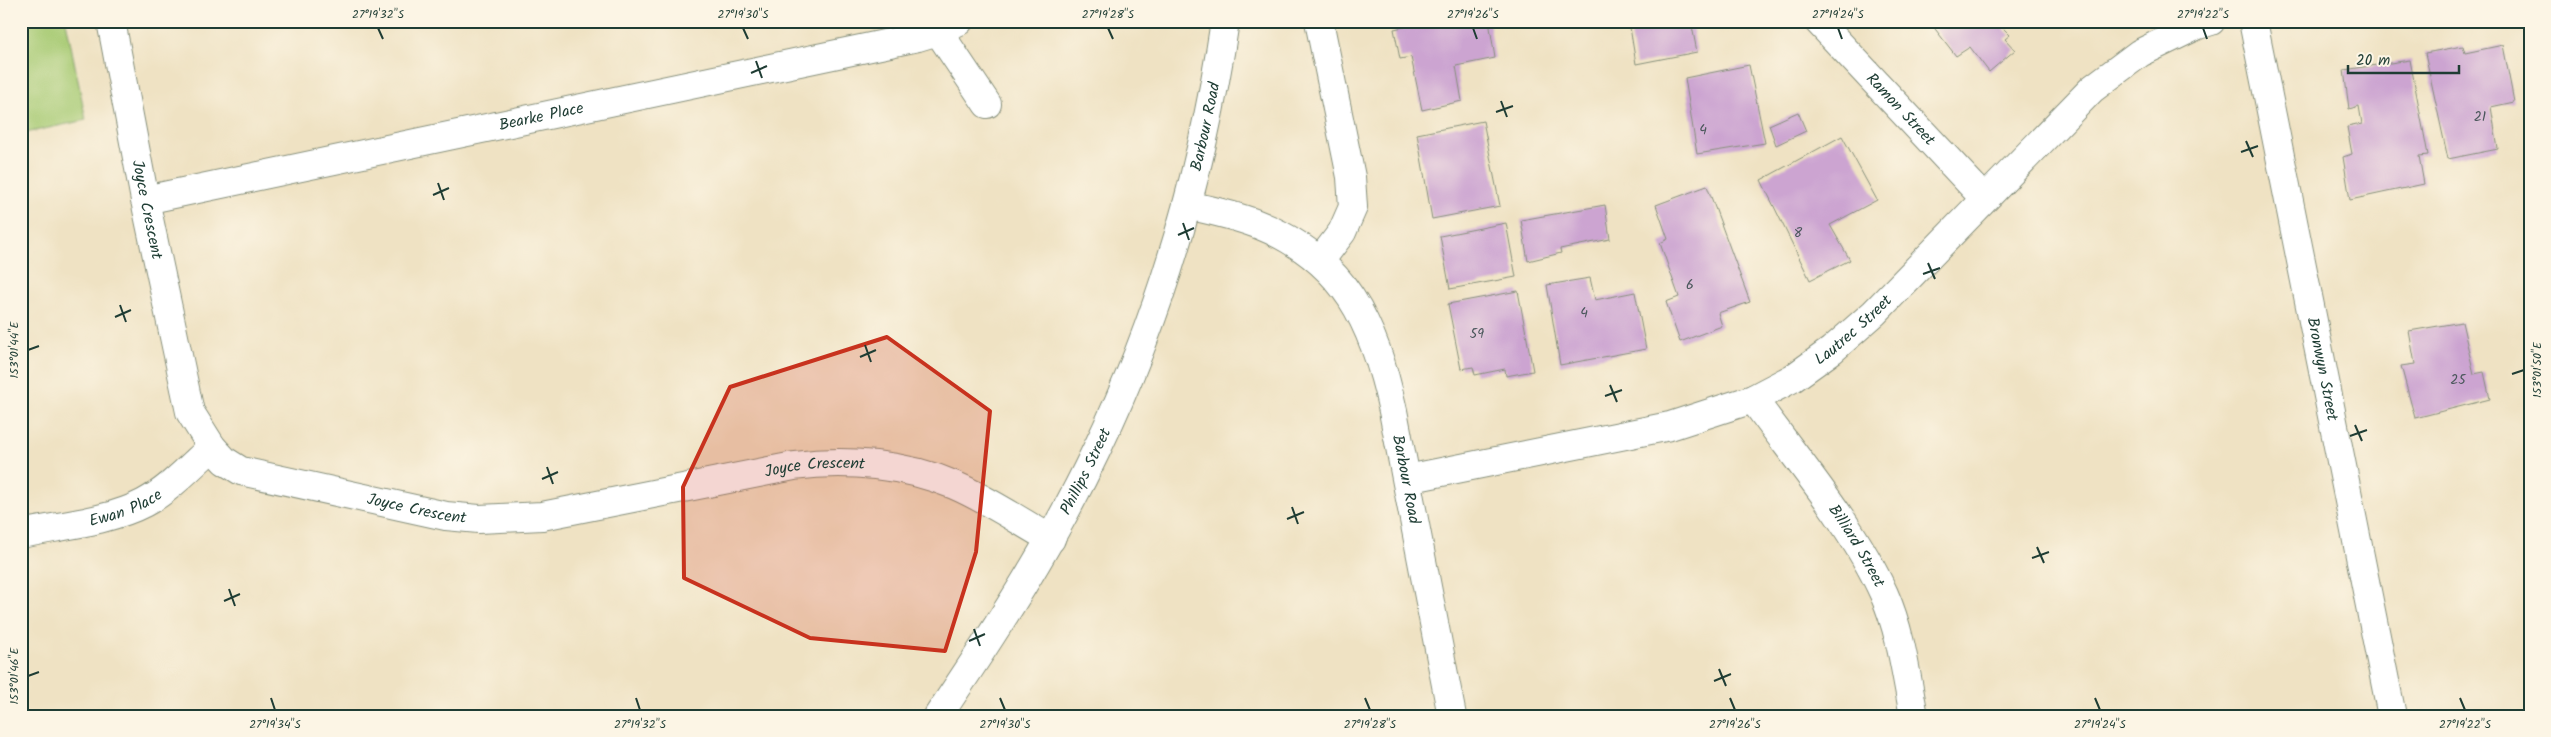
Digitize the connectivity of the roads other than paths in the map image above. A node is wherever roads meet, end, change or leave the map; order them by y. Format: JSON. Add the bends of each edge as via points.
{"nodes":[{"id":1,"x":111,"y":21,"type":"edge"},
{"id":2,"x":1225,"y":21,"type":"edge"},
{"id":3,"x":1319,"y":21,"type":"edge"},
{"id":4,"x":1818,"y":21,"type":"edge"},
{"id":5,"x":2211,"y":21,"type":"edge"},
{"id":6,"x":2253,"y":21,"type":"edge"},
{"id":7,"x":948,"y":26,"type":"edge"},
{"id":8,"x":987,"y":104,"type":"dead end"},
{"id":9,"x":1984,"y":198,"type":"junction"},
{"id":10,"x":145,"y":200,"type":"junction"},
{"id":11,"x":1187,"y":204,"type":"junction"},
{"id":12,"x":1320,"y":261,"type":"junction"},
{"id":13,"x":1753,"y":399,"type":"junction"},
{"id":14,"x":212,"y":447,"type":"junction"},
{"id":15,"x":1407,"y":480,"type":"junction"},
{"id":16,"x":21,"y":534,"type":"edge"},
{"id":17,"x":1050,"y":539,"type":"junction"},
{"id":18,"x":938,"y":716,"type":"edge"},
{"id":19,"x":1452,"y":716,"type":"edge"},
{"id":20,"x":1914,"y":716,"type":"edge"},
{"id":21,"x":2392,"y":716,"type":"edge"}],
"edges":[{"from":1,"to":10,"type":"street","name":"Joyce Crescent"},
{"from":2,"to":11,"type":"street","name":"Barbour Road","via":[[1209,116]]},
{"from":3,"to":12,"type":"street","via":[[1351,177],[1354,207],[1342,232]]},
{"from":4,"to":9,"type":"street","name":"Ramon Street"},
{"from":5,"to":9,"type":"street","name":"Lautrec Street","via":[[2198,24],[2140,53],[2092,89]]},
{"from":6,"to":21,"type":"street","name":"Bronwyn Street"},
{"from":7,"to":8,"type":"street","name":"Bearke Place"},
{"from":7,"to":10,"type":"street","name":"Bearke Place"},
{"from":9,"to":13,"type":"street","name":"Lautrec Street","via":[[1874,313],[1832,350],[1793,378]]},
{"from":10,"to":14,"type":"street","name":"Joyce Crescent","via":[[190,412]]},
{"from":11,"to":12,"type":"street","name":"Barbour Road","via":[[1256,223],[1299,244]]},
{"from":11,"to":17,"type":"street","name":"Phillips Street","via":[[1164,282],[1138,353],[1097,450]]},
{"from":12,"to":15,"type":"street","name":"Barbour Road","via":[[1346,291],[1370,328],[1384,372]]},
{"from":13,"to":15,"type":"street","name":"Lautrec Street","via":[[1670,426]]},
{"from":13,"to":20,"type":"street","name":"Billiard Street","via":[[1847,530],[1884,595],[1900,645]]},
{"from":14,"to":16,"type":"street","name":"Ewan Place","via":[[144,503],[106,516]]},
{"from":14,"to":17,"type":"street","name":"Joyce Crescent","via":[[241,471],[446,516],[479,519],[542,516],[794,466],[824,462],[861,463],[911,472],[954,485]]},
{"from":15,"to":19,"type":"street","name":"Barbour Road"},
{"from":17,"to":18,"type":"street","name":"Phillips Street","via":[[1003,620]]}]}
